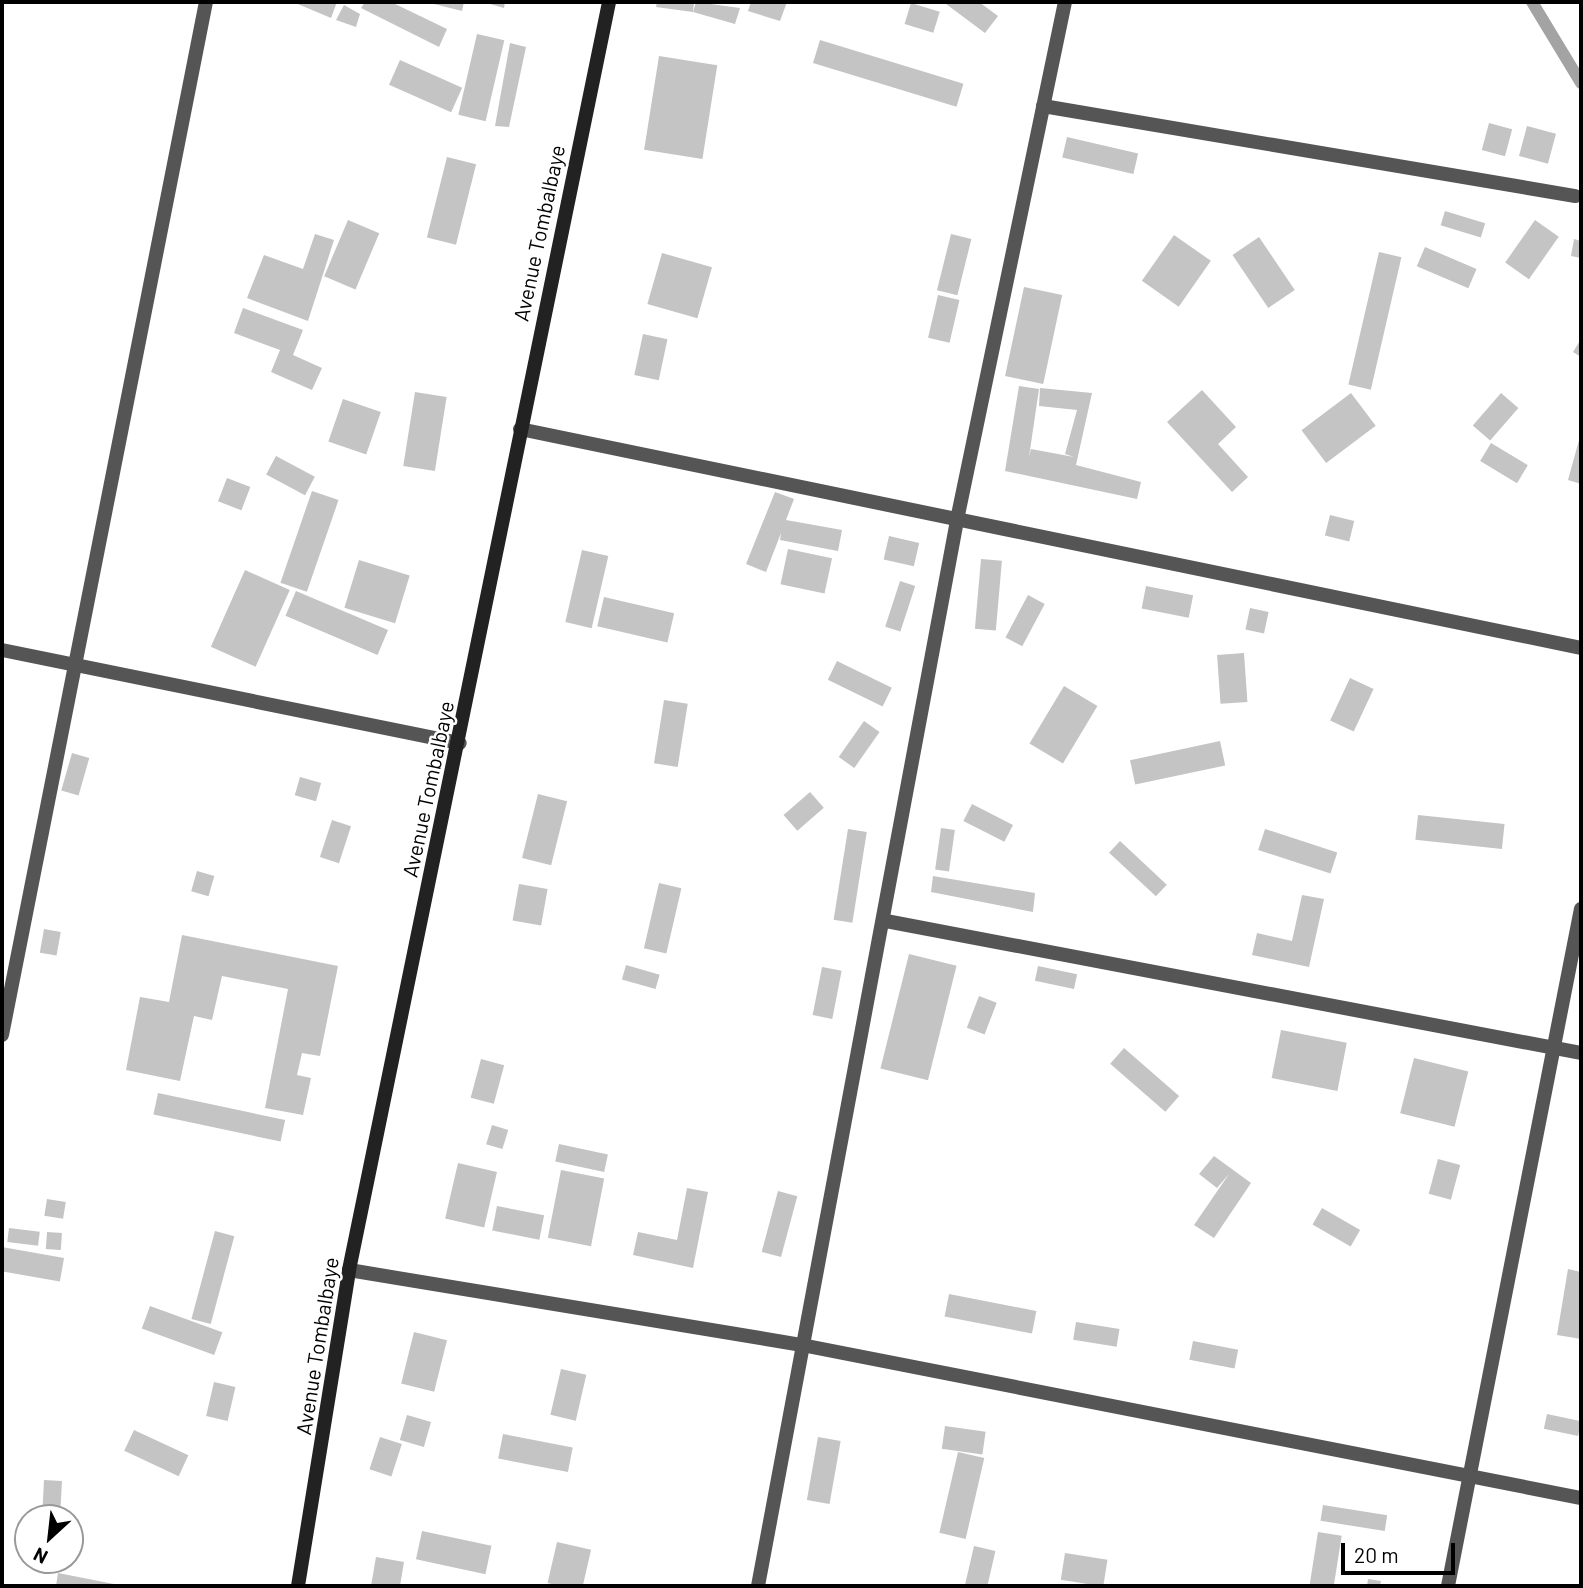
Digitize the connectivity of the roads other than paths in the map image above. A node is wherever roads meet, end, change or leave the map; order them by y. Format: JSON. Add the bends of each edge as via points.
{"nodes":[{"id":1,"x":206,"y":2,"type":"edge"},
{"id":2,"x":609,"y":2,"type":"edge"},
{"id":3,"x":1065,"y":2,"type":"edge"},
{"id":4,"x":1043,"y":106,"type":"junction"},
{"id":5,"x":1575,"y":196,"type":"dead end"},
{"id":6,"x":520,"y":429,"type":"junction"},
{"id":7,"x":958,"y":515,"type":"junction"},
{"id":8,"x":1581,"y":648,"type":"edge"},
{"id":9,"x":2,"y":650,"type":"edge"},
{"id":10,"x":74,"y":663,"type":"junction"},
{"id":11,"x":460,"y":743,"type":"junction"},
{"id":12,"x":1581,"y":909,"type":"edge"},
{"id":13,"x":886,"y":920,"type":"junction"},
{"id":14,"x":2,"y":1035,"type":"edge"},
{"id":15,"x":1554,"y":1047,"type":"junction"},
{"id":16,"x":1581,"y":1053,"type":"edge"},
{"id":17,"x":349,"y":1270,"type":"junction"},
{"id":18,"x":807,"y":1346,"type":"junction"},
{"id":19,"x":1471,"y":1475,"type":"junction"},
{"id":20,"x":1581,"y":1499,"type":"edge"},
{"id":21,"x":299,"y":1586,"type":"edge"},
{"id":22,"x":758,"y":1586,"type":"edge"},
{"id":23,"x":1448,"y":1586,"type":"edge"}],
"edges":[{"from":1,"to":10,"type":"street"},
{"from":2,"to":6,"type":"main road","name":"Avenue Tombalbaye"},
{"from":3,"to":4,"type":"street"},
{"from":4,"to":5,"type":"street"},
{"from":4,"to":7,"type":"street"},
{"from":6,"to":7,"type":"street"},
{"from":6,"to":11,"type":"main road","name":"Avenue Tombalbaye"},
{"from":7,"to":8,"type":"street"},
{"from":7,"to":13,"type":"street"},
{"from":9,"to":10,"type":"street"},
{"from":10,"to":11,"type":"street"},
{"from":10,"to":14,"type":"street"},
{"from":11,"to":17,"type":"main road","name":"Avenue Tombalbaye"},
{"from":12,"to":15,"type":"street"},
{"from":13,"to":15,"type":"street"},
{"from":13,"to":18,"type":"street"},
{"from":15,"to":16,"type":"street"},
{"from":15,"to":19,"type":"street"},
{"from":17,"to":18,"type":"street"},
{"from":17,"to":21,"type":"main road","name":"Avenue Tombalbaye"},
{"from":18,"to":19,"type":"street"},
{"from":18,"to":22,"type":"street"},
{"from":19,"to":20,"type":"street"},
{"from":19,"to":23,"type":"street"}]}
